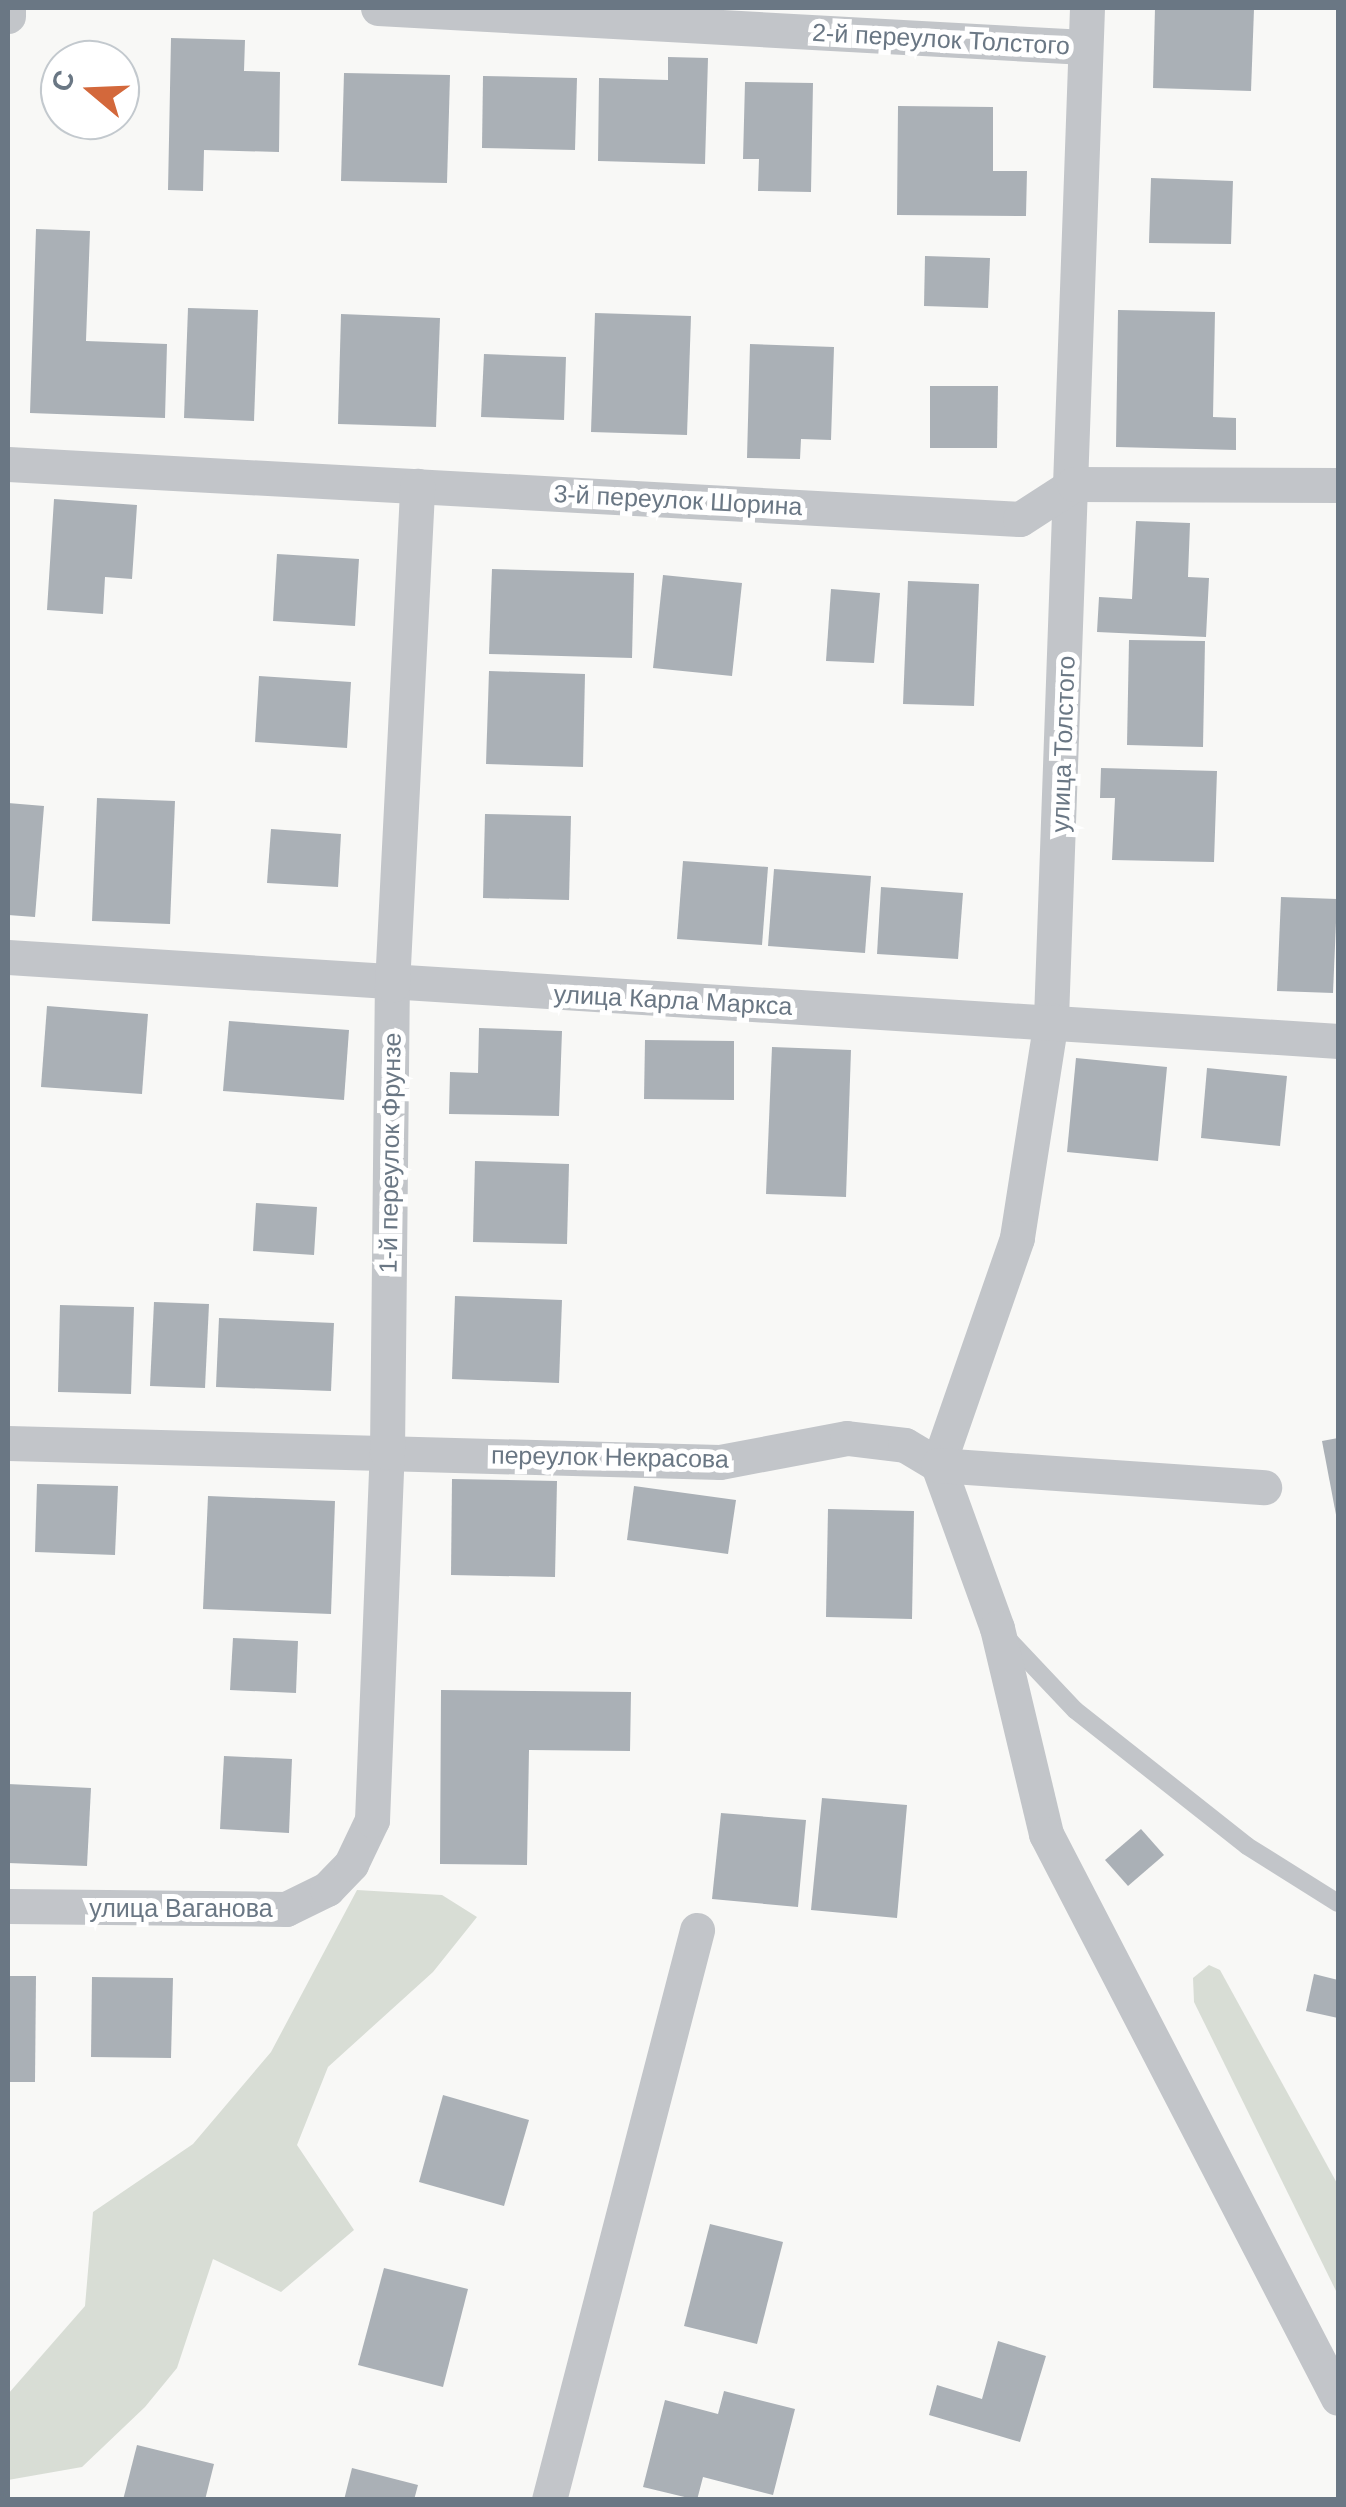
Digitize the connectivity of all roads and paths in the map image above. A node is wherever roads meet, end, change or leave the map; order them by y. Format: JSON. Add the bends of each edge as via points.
{"nodes":[{"id":1,"x":8,"y":8,"type":"edge"},
{"id":2,"x":378,"y":8,"type":"edge"},
{"id":3,"x":1087,"y":8,"type":"edge"},
{"id":4,"x":8,"y":16,"type":"edge"},
{"id":5,"x":1085,"y":47,"type":"junction"},
{"id":6,"x":8,"y":464,"type":"edge"},
{"id":7,"x":1074,"y":484,"type":"junction"},
{"id":8,"x":1338,"y":485,"type":"edge"},
{"id":9,"x":417,"y":486,"type":"junction"},
{"id":10,"x":8,"y":957,"type":"edge"},
{"id":11,"x":392,"y":985,"type":"junction"},
{"id":12,"x":1051,"y":1020,"type":"junction"},
{"id":13,"x":1338,"y":1040,"type":"edge"},
{"id":14,"x":8,"y":1443,"type":"edge"},
{"id":15,"x":387,"y":1452,"type":"junction"},
{"id":16,"x":938,"y":1466,"type":"junction"},
{"id":17,"x":1264,"y":1486,"type":"dead end"},
{"id":18,"x":997,"y":1628,"type":"junction"},
{"id":19,"x":372,"y":1820,"type":"joint"},
{"id":20,"x":1338,"y":1903,"type":"edge"},
{"id":21,"x":8,"y":1906,"type":"edge"},
{"id":22,"x":697,"y":1930,"type":"dead end"},
{"id":23,"x":1338,"y":2398,"type":"edge"},
{"id":24,"x":548,"y":2500,"type":"edge"}],
"edges":[{"from":1,"to":4,"type":"street"},
{"from":2,"to":5,"type":"street","name":"2-й переулок Толстого"},
{"from":3,"to":5,"type":"street","name":"улица Толстого"},
{"from":5,"to":7,"type":"street","name":"улица Толстого"},
{"from":6,"to":9,"type":"street","name":"3-й переулок Шорина"},
{"from":7,"to":8,"type":"street"},
{"from":7,"to":9,"type":"street","name":"3-й переулок Шорина","via":[[1020,519]]},
{"from":7,"to":12,"type":"street","name":"улица Толстого"},
{"from":9,"to":11,"type":"street","name":"1-й переулок Фрунзе"},
{"from":10,"to":11,"type":"street","name":"улица Карла Маркса"},
{"from":11,"to":12,"type":"street","name":"улица Карла Маркса"},
{"from":11,"to":15,"type":"street","name":"1-й переулок Фрунзе"},
{"from":12,"to":13,"type":"street","name":"улица Карла Маркса"},
{"from":12,"to":16,"type":"street","name":"улица Толстого","via":[[1017,1238]]},
{"from":14,"to":15,"type":"street","name":"переулок Некрасова"},
{"from":15,"to":16,"type":"street","name":"переулок Некрасова","via":[[720,1462],[846,1438],[906,1446]]},
{"from":15,"to":19,"type":"street","name":"1-й переулок Фрунзе"},
{"from":16,"to":17,"type":"street","name":"переулок Некрасова"},
{"from":16,"to":18,"type":"street"},
{"from":18,"to":20,"type":"lane","via":[[1076,1710],[1246,1846]]},
{"from":18,"to":23,"type":"street","via":[[1046,1834]]},
{"from":19,"to":21,"type":"street","name":"улица Ваганова","via":[[351,1864],[327,1889],[286,1909]]},
{"from":22,"to":24,"type":"street"}]}
